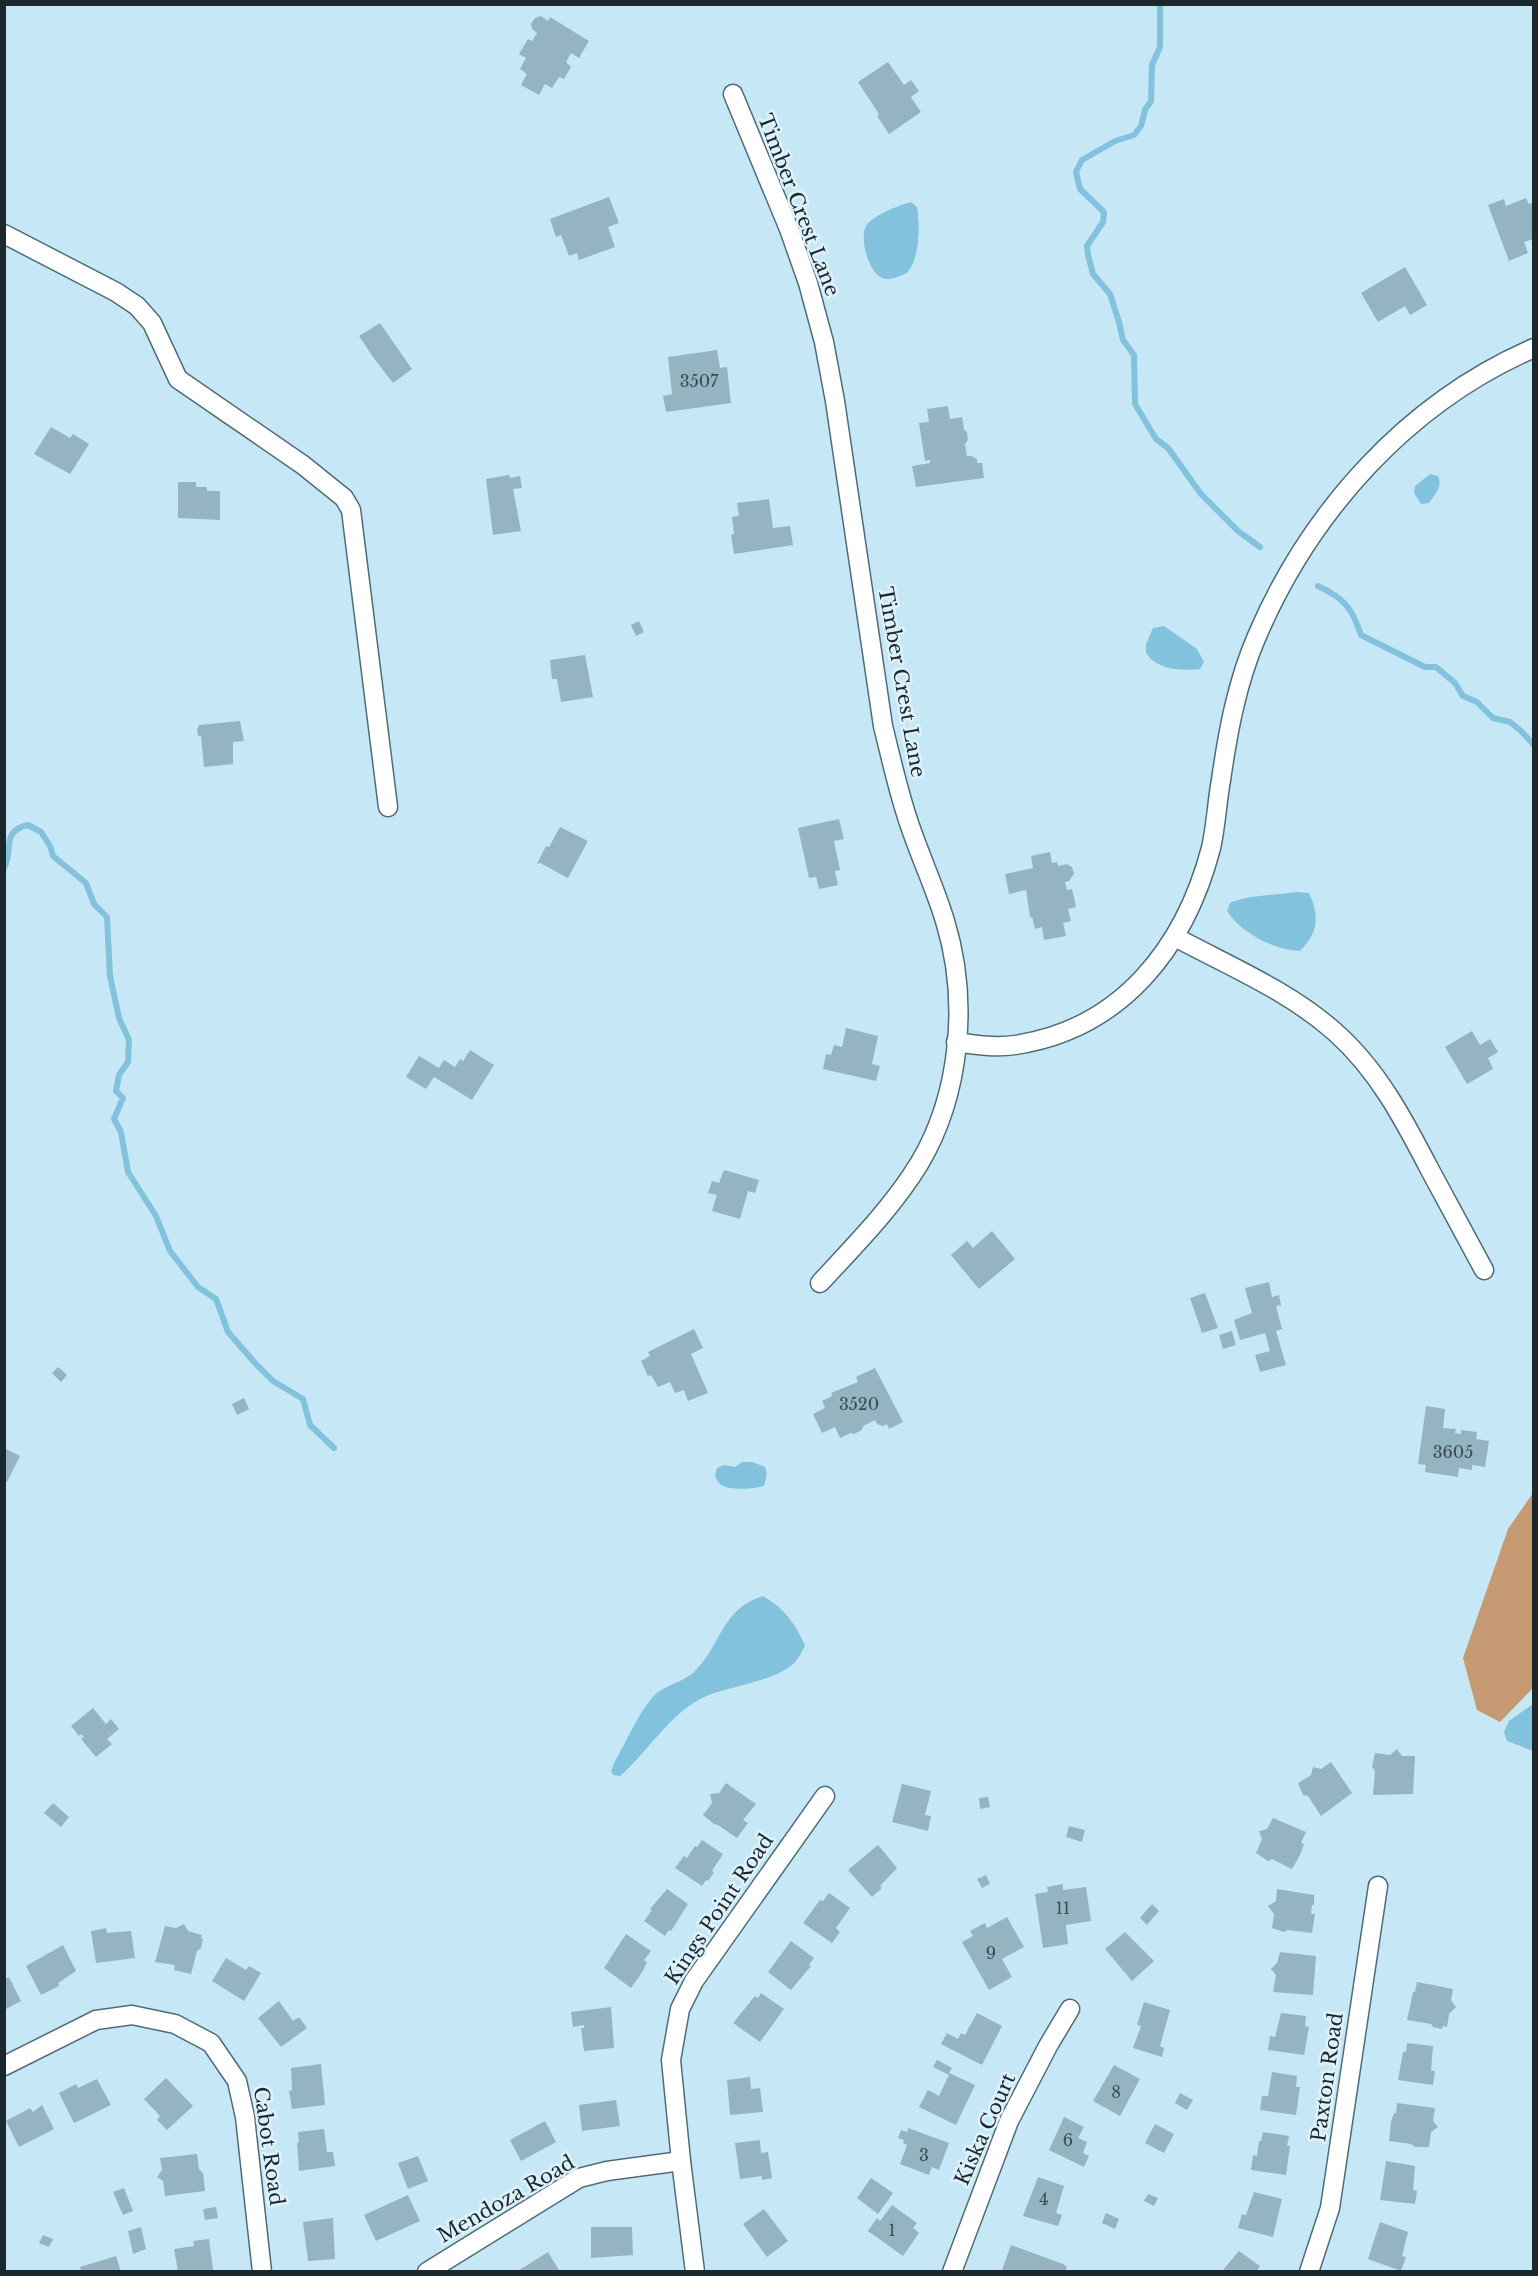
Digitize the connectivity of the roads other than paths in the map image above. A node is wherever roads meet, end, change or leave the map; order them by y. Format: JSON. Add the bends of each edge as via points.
{"nodes":[{"id":1,"x":733,"y":94,"type":"dead end"},
{"id":2,"x":4,"y":234,"type":"edge"},
{"id":3,"x":1533,"y":348,"type":"edge"},
{"id":4,"x":388,"y":807,"type":"dead end"},
{"id":5,"x":1175,"y":937,"type":"junction"},
{"id":6,"x":956,"y":1042,"type":"junction"},
{"id":7,"x":1484,"y":1270,"type":"dead end"},
{"id":8,"x":820,"y":1283,"type":"dead end"},
{"id":9,"x":825,"y":1796,"type":"dead end"},
{"id":10,"x":1377,"y":1886,"type":"dead end"},
{"id":11,"x":1070,"y":2009,"type":"dead end"},
{"id":12,"x":4,"y":2066,"type":"edge"},
{"id":13,"x":681,"y":2161,"type":"junction"},
{"id":14,"x":262,"y":2271,"type":"edge"},
{"id":15,"x":427,"y":2271,"type":"edge"},
{"id":16,"x":695,"y":2271,"type":"edge"},
{"id":17,"x":952,"y":2271,"type":"edge"},
{"id":18,"x":1309,"y":2271,"type":"edge"}],
"edges":[{"from":1,"to":6,"type":"street","name":"Timber Crest Lane","via":[[789,229],[824,342],[883,726],[908,822],[945,921],[958,1002]]},
{"from":2,"to":4,"type":"street","via":[[137,306],[152,323],[178,379],[344,498],[351,510]]},
{"from":3,"to":5,"type":"street","via":[[1471,382],[1429,411],[1372,460],[1332,505],[1305,544],[1261,628],[1241,683],[1226,741],[1212,844],[1195,897]]},
{"from":5,"to":6,"type":"street","via":[[1133,990],[1073,1028],[1046,1039],[1013,1045]]},
{"from":5,"to":7,"type":"street","via":[[1288,998],[1349,1046],[1400,1111]]},
{"from":6,"to":8,"type":"street","name":"Timber Crest Lane","via":[[938,1124],[919,1163],[893,1202]]},
{"from":9,"to":13,"type":"street","name":"Kings Point Road","via":[[694,1981],[680,2009],[671,2060]]},
{"from":10,"to":18,"type":"street","name":"Paxton Road","via":[[1330,2208]]},
{"from":11,"to":17,"type":"street","name":"Kiska Court","via":[[1009,2121]]},
{"from":12,"to":14,"type":"street","name":"Cabot Road","via":[[96,2020],[132,2015],[174,2024],[211,2043],[237,2081],[245,2117]]},
{"from":13,"to":15,"type":"street","name":"Mendoza Road","via":[[607,2170],[579,2178]]},
{"from":13,"to":16,"type":"street","name":"Kings Point Road"}]}
